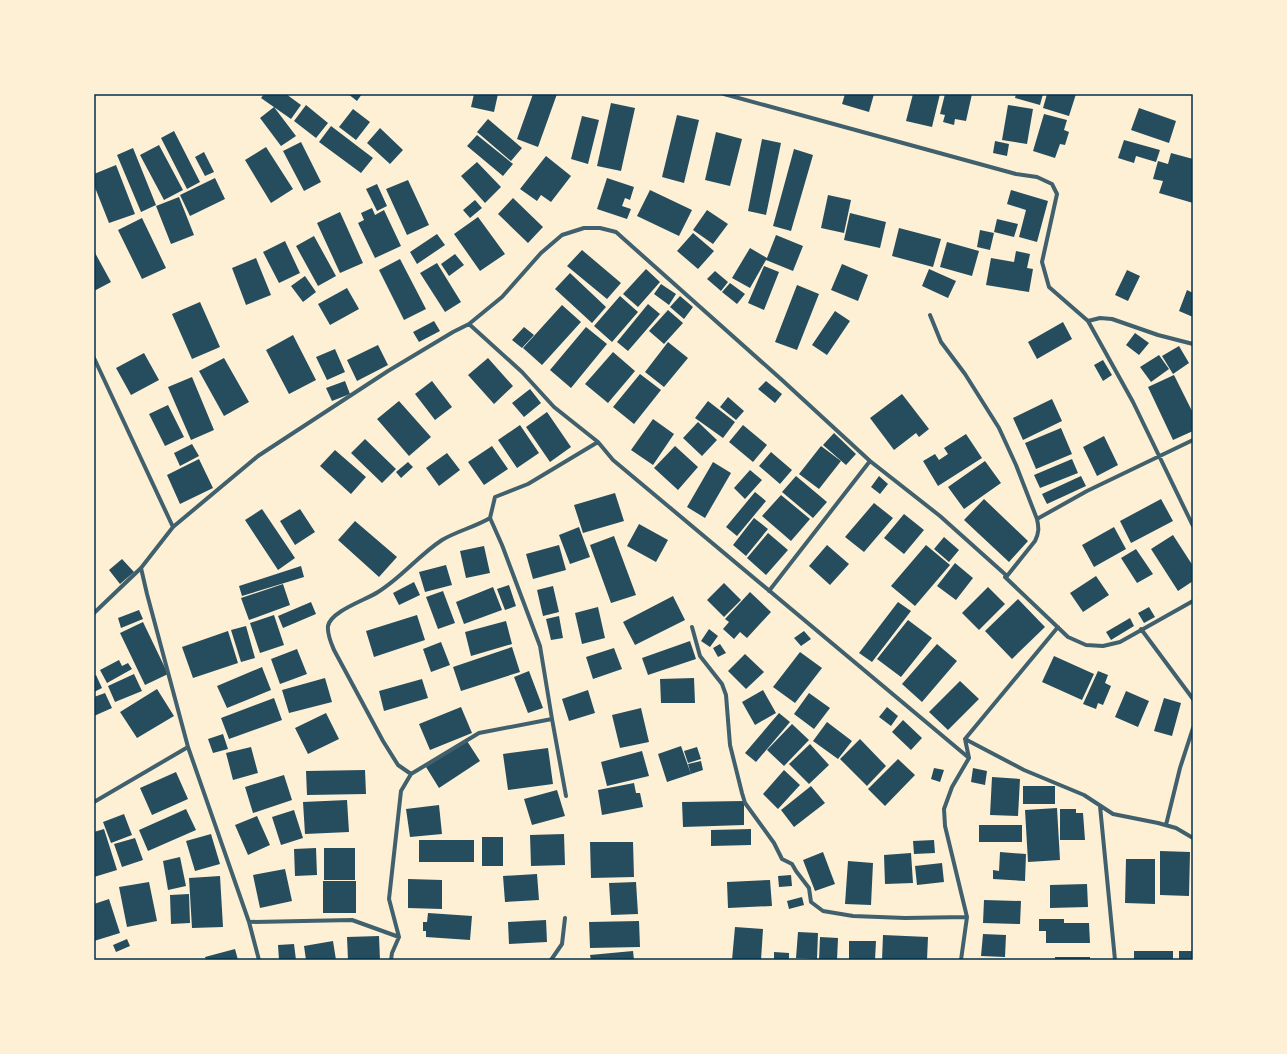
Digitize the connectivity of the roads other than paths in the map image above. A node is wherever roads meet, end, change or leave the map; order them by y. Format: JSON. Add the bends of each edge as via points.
{"nodes":[{"id":1,"x":724,"y":94,"type":"edge"},
{"id":2,"x":930,"y":315,"type":"dead end"},
{"id":3,"x":1088,"y":321,"type":"junction"},
{"id":4,"x":469,"y":324,"type":"junction"},
{"id":5,"x":1193,"y":344,"type":"edge"},
{"id":6,"x":94,"y":358,"type":"edge"},
{"id":7,"x":1193,"y":440,"type":"edge"},
{"id":8,"x":598,"y":442,"type":"junction"},
{"id":9,"x":1160,"y":456,"type":"junction"},
{"id":10,"x":870,"y":461,"type":"junction"},
{"id":11,"x":490,"y":518,"type":"junction"},
{"id":12,"x":1037,"y":519,"type":"junction"},
{"id":13,"x":1193,"y":526,"type":"edge"},
{"id":14,"x":173,"y":527,"type":"junction"},
{"id":15,"x":141,"y":568,"type":"junction"},
{"id":16,"x":1007,"y":576,"type":"junction"},
{"id":17,"x":769,"y":591,"type":"junction"},
{"id":18,"x":1193,"y":600,"type":"edge"},
{"id":19,"x":95,"y":610,"type":"edge"},
{"id":20,"x":692,"y":626,"type":"dead end"},
{"id":21,"x":1058,"y":626,"type":"junction"},
{"id":22,"x":1141,"y":629,"type":"junction"},
{"id":23,"x":1193,"y":699,"type":"edge"},
{"id":24,"x":552,"y":719,"type":"junction"},
{"id":25,"x":1193,"y":728,"type":"edge"},
{"id":26,"x":965,"y":739,"type":"junction"},
{"id":27,"x":188,"y":748,"type":"junction"},
{"id":28,"x":970,"y":758,"type":"junction"},
{"id":29,"x":411,"y":774,"type":"junction"},
{"id":30,"x":566,"y":796,"type":"dead end"},
{"id":31,"x":94,"y":802,"type":"edge"},
{"id":32,"x":1100,"y":806,"type":"junction"},
{"id":33,"x":1166,"y":825,"type":"junction"},
{"id":34,"x":1193,"y":838,"type":"edge"},
{"id":35,"x":967,"y":917,"type":"junction"},
{"id":36,"x":565,"y":918,"type":"dead end"},
{"id":37,"x":249,"y":922,"type":"junction"},
{"id":38,"x":399,"y":937,"type":"junction"},
{"id":39,"x":259,"y":960,"type":"edge"},
{"id":40,"x":391,"y":960,"type":"edge"},
{"id":41,"x":551,"y":960,"type":"edge"},
{"id":42,"x":961,"y":960,"type":"edge"},
{"id":43,"x":1115,"y":960,"type":"edge"}],
"edges":[{"from":1,"to":3,"type":"street","via":[[1016,174],[1037,177],[1052,184],[1056,194],[1042,262],[1049,287]]},
{"from":2,"to":12,"type":"street","via":[[941,342],[965,374],[999,428]]},
{"from":3,"to":5,"type":"street","via":[[1112,318],[1158,335]]},
{"from":3,"to":9,"type":"street"},
{"from":4,"to":8,"type":"street","via":[[522,372],[554,407]]},
{"from":4,"to":10,"type":"street","via":[[502,297],[541,253],[562,235],[584,228],[616,232]]},
{"from":4,"to":14,"type":"street","via":[[388,371],[258,456]]},
{"from":6,"to":14,"type":"street"},
{"from":7,"to":9,"type":"street"},
{"from":8,"to":11,"type":"street","via":[[528,484],[495,497]]},
{"from":8,"to":17,"type":"street","via":[[613,460]]},
{"from":9,"to":12,"type":"street","via":[[1087,491]]},
{"from":9,"to":13,"type":"street"},
{"from":10,"to":16,"type":"street","via":[[940,516]]},
{"from":10,"to":17,"type":"street"},
{"from":11,"to":24,"type":"street","via":[[540,646]]},
{"from":11,"to":29,"type":"street","via":[[430,548],[388,585],[345,608],[328,625],[328,634],[334,650],[383,741],[398,765]]},
{"from":12,"to":16,"type":"street","via":[[1038,536]]},
{"from":14,"to":15,"type":"street"},
{"from":15,"to":19,"type":"street"},
{"from":15,"to":27,"type":"street"},
{"from":16,"to":21,"type":"street","via":[[1005,577]]},
{"from":17,"to":28,"type":"street"},
{"from":18,"to":22,"type":"street"},
{"from":20,"to":35,"type":"street","via":[[700,656],[722,684],[726,695],[730,745],[745,803],[774,843],[782,859],[792,864],[810,888],[811,902],[823,911],[853,916]]},
{"from":21,"to":22,"type":"street","via":[[1068,637],[1086,645],[1103,646],[1120,642]]},
{"from":21,"to":26,"type":"street"},
{"from":22,"to":23,"type":"street"},
{"from":24,"to":29,"type":"street","via":[[479,733]]},
{"from":24,"to":30,"type":"street"},
{"from":25,"to":33,"type":"street"},
{"from":26,"to":28,"type":"street"},
{"from":26,"to":32,"type":"street","via":[[1024,770],[1084,795]]},
{"from":27,"to":31,"type":"street"},
{"from":27,"to":37,"type":"street"},
{"from":28,"to":35,"type":"street","via":[[952,787],[944,809],[945,826]]},
{"from":29,"to":38,"type":"street","via":[[401,791],[389,899]]},
{"from":32,"to":33,"type":"street","via":[[1113,814]]},
{"from":32,"to":43,"type":"street"},
{"from":33,"to":34,"type":"street"},
{"from":35,"to":42,"type":"street"},
{"from":36,"to":41,"type":"street","via":[[562,944]]},
{"from":37,"to":38,"type":"street","via":[[352,920]]},
{"from":37,"to":39,"type":"street"},
{"from":38,"to":40,"type":"street"}]}
